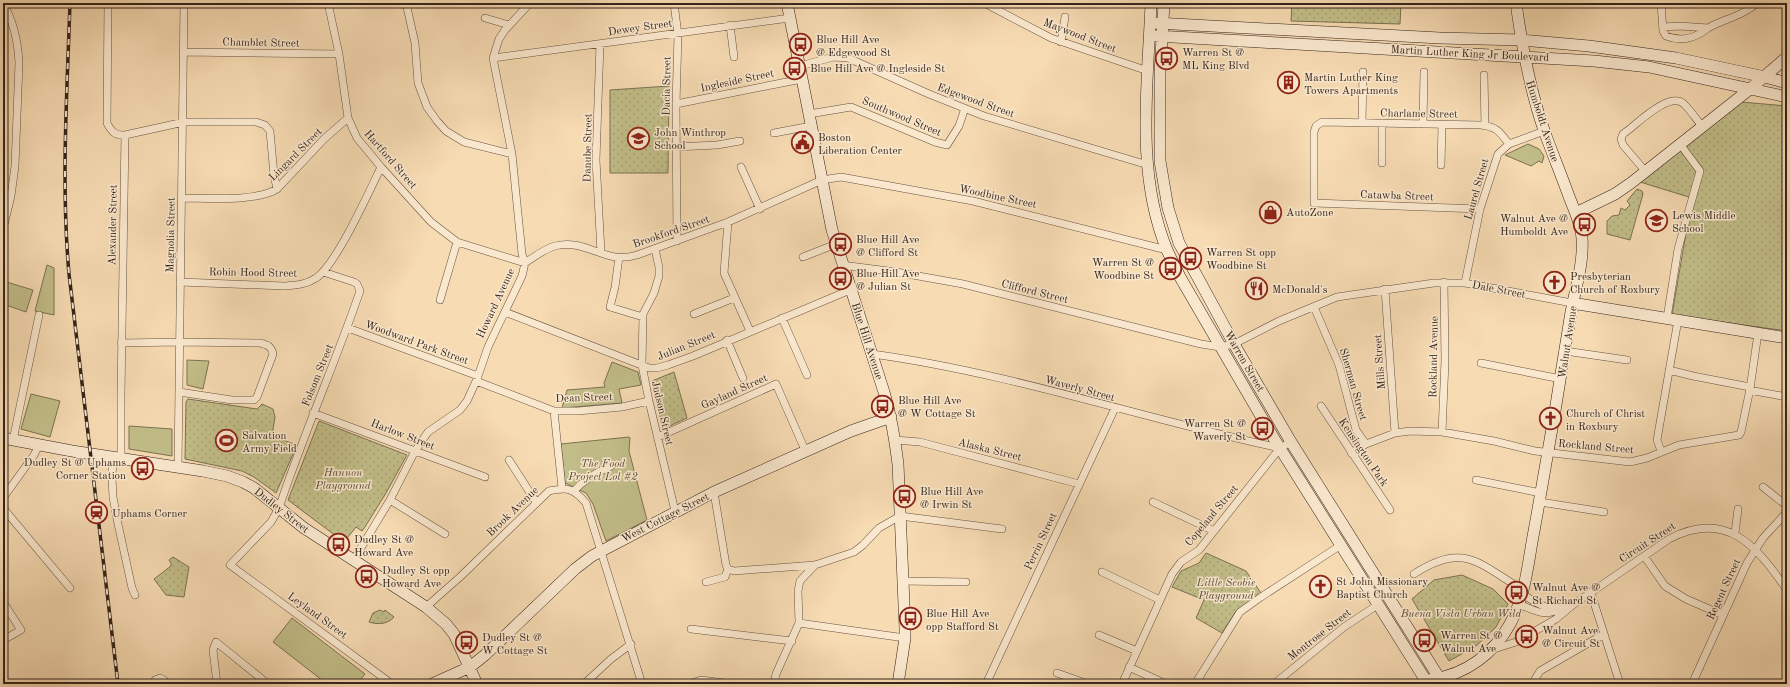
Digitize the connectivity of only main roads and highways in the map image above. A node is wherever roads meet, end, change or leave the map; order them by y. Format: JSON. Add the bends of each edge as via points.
{"nodes":[{"id":1,"x":787,"y":3,"type":"edge"},
{"id":2,"x":1151,"y":3,"type":"edge"},
{"id":3,"x":1164,"y":3,"type":"edge"},
{"id":4,"x":1516,"y":3,"type":"edge"},
{"id":5,"x":1151,"y":22,"type":"junction"},
{"id":6,"x":1163,"y":23,"type":"junction"},
{"id":7,"x":1150,"y":36,"type":"junction"},
{"id":8,"x":1162,"y":37,"type":"junction"},
{"id":9,"x":1521,"y":40,"type":"junction"},
{"id":10,"x":1524,"y":56,"type":"junction"},
{"id":11,"x":1786,"y":61,"type":"edge"},
{"id":12,"x":1765,"y":77,"type":"junction"},
{"id":13,"x":1724,"y":83,"type":"junction"},
{"id":14,"x":1787,"y":83,"type":"edge"},
{"id":15,"x":1750,"y":89,"type":"junction"},
{"id":16,"x":1787,"y":97,"type":"edge"},
{"id":17,"x":1728,"y":106,"type":"junction"},
{"id":18,"x":1576,"y":213,"type":"junction"},
{"id":19,"x":1572,"y":304,"type":"junction"},
{"id":20,"x":1787,"y":338,"type":"edge"},
{"id":21,"x":891,"y":417,"type":"junction"},
{"id":22,"x":8,"y":439,"type":"edge"},
{"id":23,"x":470,"y":667,"type":"junction"},
{"id":24,"x":1441,"y":681,"type":"edge"},
{"id":25,"x":1427,"y":682,"type":"edge"},
{"id":26,"x":432,"y":684,"type":"edge"},
{"id":27,"x":477,"y":684,"type":"edge"},
{"id":28,"x":898,"y":684,"type":"edge"}],
"edges":[{"from":1,"to":21,"type":"main road","name":"Blue Hill Avenue","via":[[836,244]]},
{"from":2,"to":5,"type":"main road","name":"Warren Street"},
{"from":3,"to":6,"type":"main road","name":"Warren Street"},
{"from":4,"to":9,"type":"main road","name":"Humboldt Avenue"},
{"from":5,"to":6,"type":"main road","name":"Martin Luther King Jr Boulevard"},
{"from":5,"to":7,"type":"main road","name":"Warren Street"},
{"from":6,"to":8,"type":"main road","name":"Warren Street"},
{"from":6,"to":9,"type":"main road","name":"Martin Luther King Jr Boulevard"},
{"from":7,"to":8,"type":"main road","name":"Martin Luther King Jr Boulevard"},
{"from":7,"to":25,"type":"main road","name":"Warren Street","via":[[1146,134],[1148,165],[1157,216],[1167,250],[1180,277],[1280,448]]},
{"from":8,"to":10,"type":"main road","name":"Martin Luther King Jr Boulevard"},
{"from":8,"to":24,"type":"main road","name":"Warren Street","via":[[1159,139],[1168,208],[1179,243],[1234,344],[1292,442]]},
{"from":9,"to":10,"type":"main road","name":"Humboldt Avenue"},
{"from":9,"to":12,"type":"main road","name":"Martin Luther King Jr Boulevard","via":[[1651,54]]},
{"from":10,"to":13,"type":"main road","name":"Martin Luther King Jr Boulevard","via":[[1649,67]]},
{"from":10,"to":18,"type":"main road","name":"Humboldt Avenue","via":[[1544,131]]},
{"from":11,"to":12,"type":"main road"},
{"from":12,"to":14,"type":"main road","name":"Martin Luther King Jr Boulevard"},
{"from":12,"to":15,"type":"main road"},
{"from":13,"to":15,"type":"main road","name":"Martin Luther King Jr Boulevard"},
{"from":13,"to":17,"type":"main road"},
{"from":15,"to":16,"type":"main road","name":"Martin Luther King Jr Boulevard"},
{"from":15,"to":17,"type":"main road"},
{"from":17,"to":18,"type":"main road","via":[[1615,194]]},
{"from":18,"to":19,"type":"main road","name":"Walnut Avenue","via":[[1582,248]]},
{"from":19,"to":20,"type":"main road","name":"Dale Street"},
{"from":19,"to":24,"type":"main road","name":"Walnut Avenue","via":[[1549,452],[1522,596],[1511,623],[1494,649]]},
{"from":21,"to":23,"type":"main road","name":"West Cottage Street","via":[[805,450],[675,511],[600,551],[575,569]]},
{"from":21,"to":28,"type":"main road","name":"Blue Hill Avenue","via":[[898,464],[905,638]]},
{"from":22,"to":23,"type":"main road","name":"Dudley Street","via":[[178,467],[227,476],[243,482],[304,528],[426,607],[454,634]]},
{"from":23,"to":26,"type":"main road","name":"West Cottage Street"},
{"from":23,"to":27,"type":"main road","name":"Dudley Street"},
{"from":24,"to":25,"type":"main road","name":"Walnut Avenue"}]}
